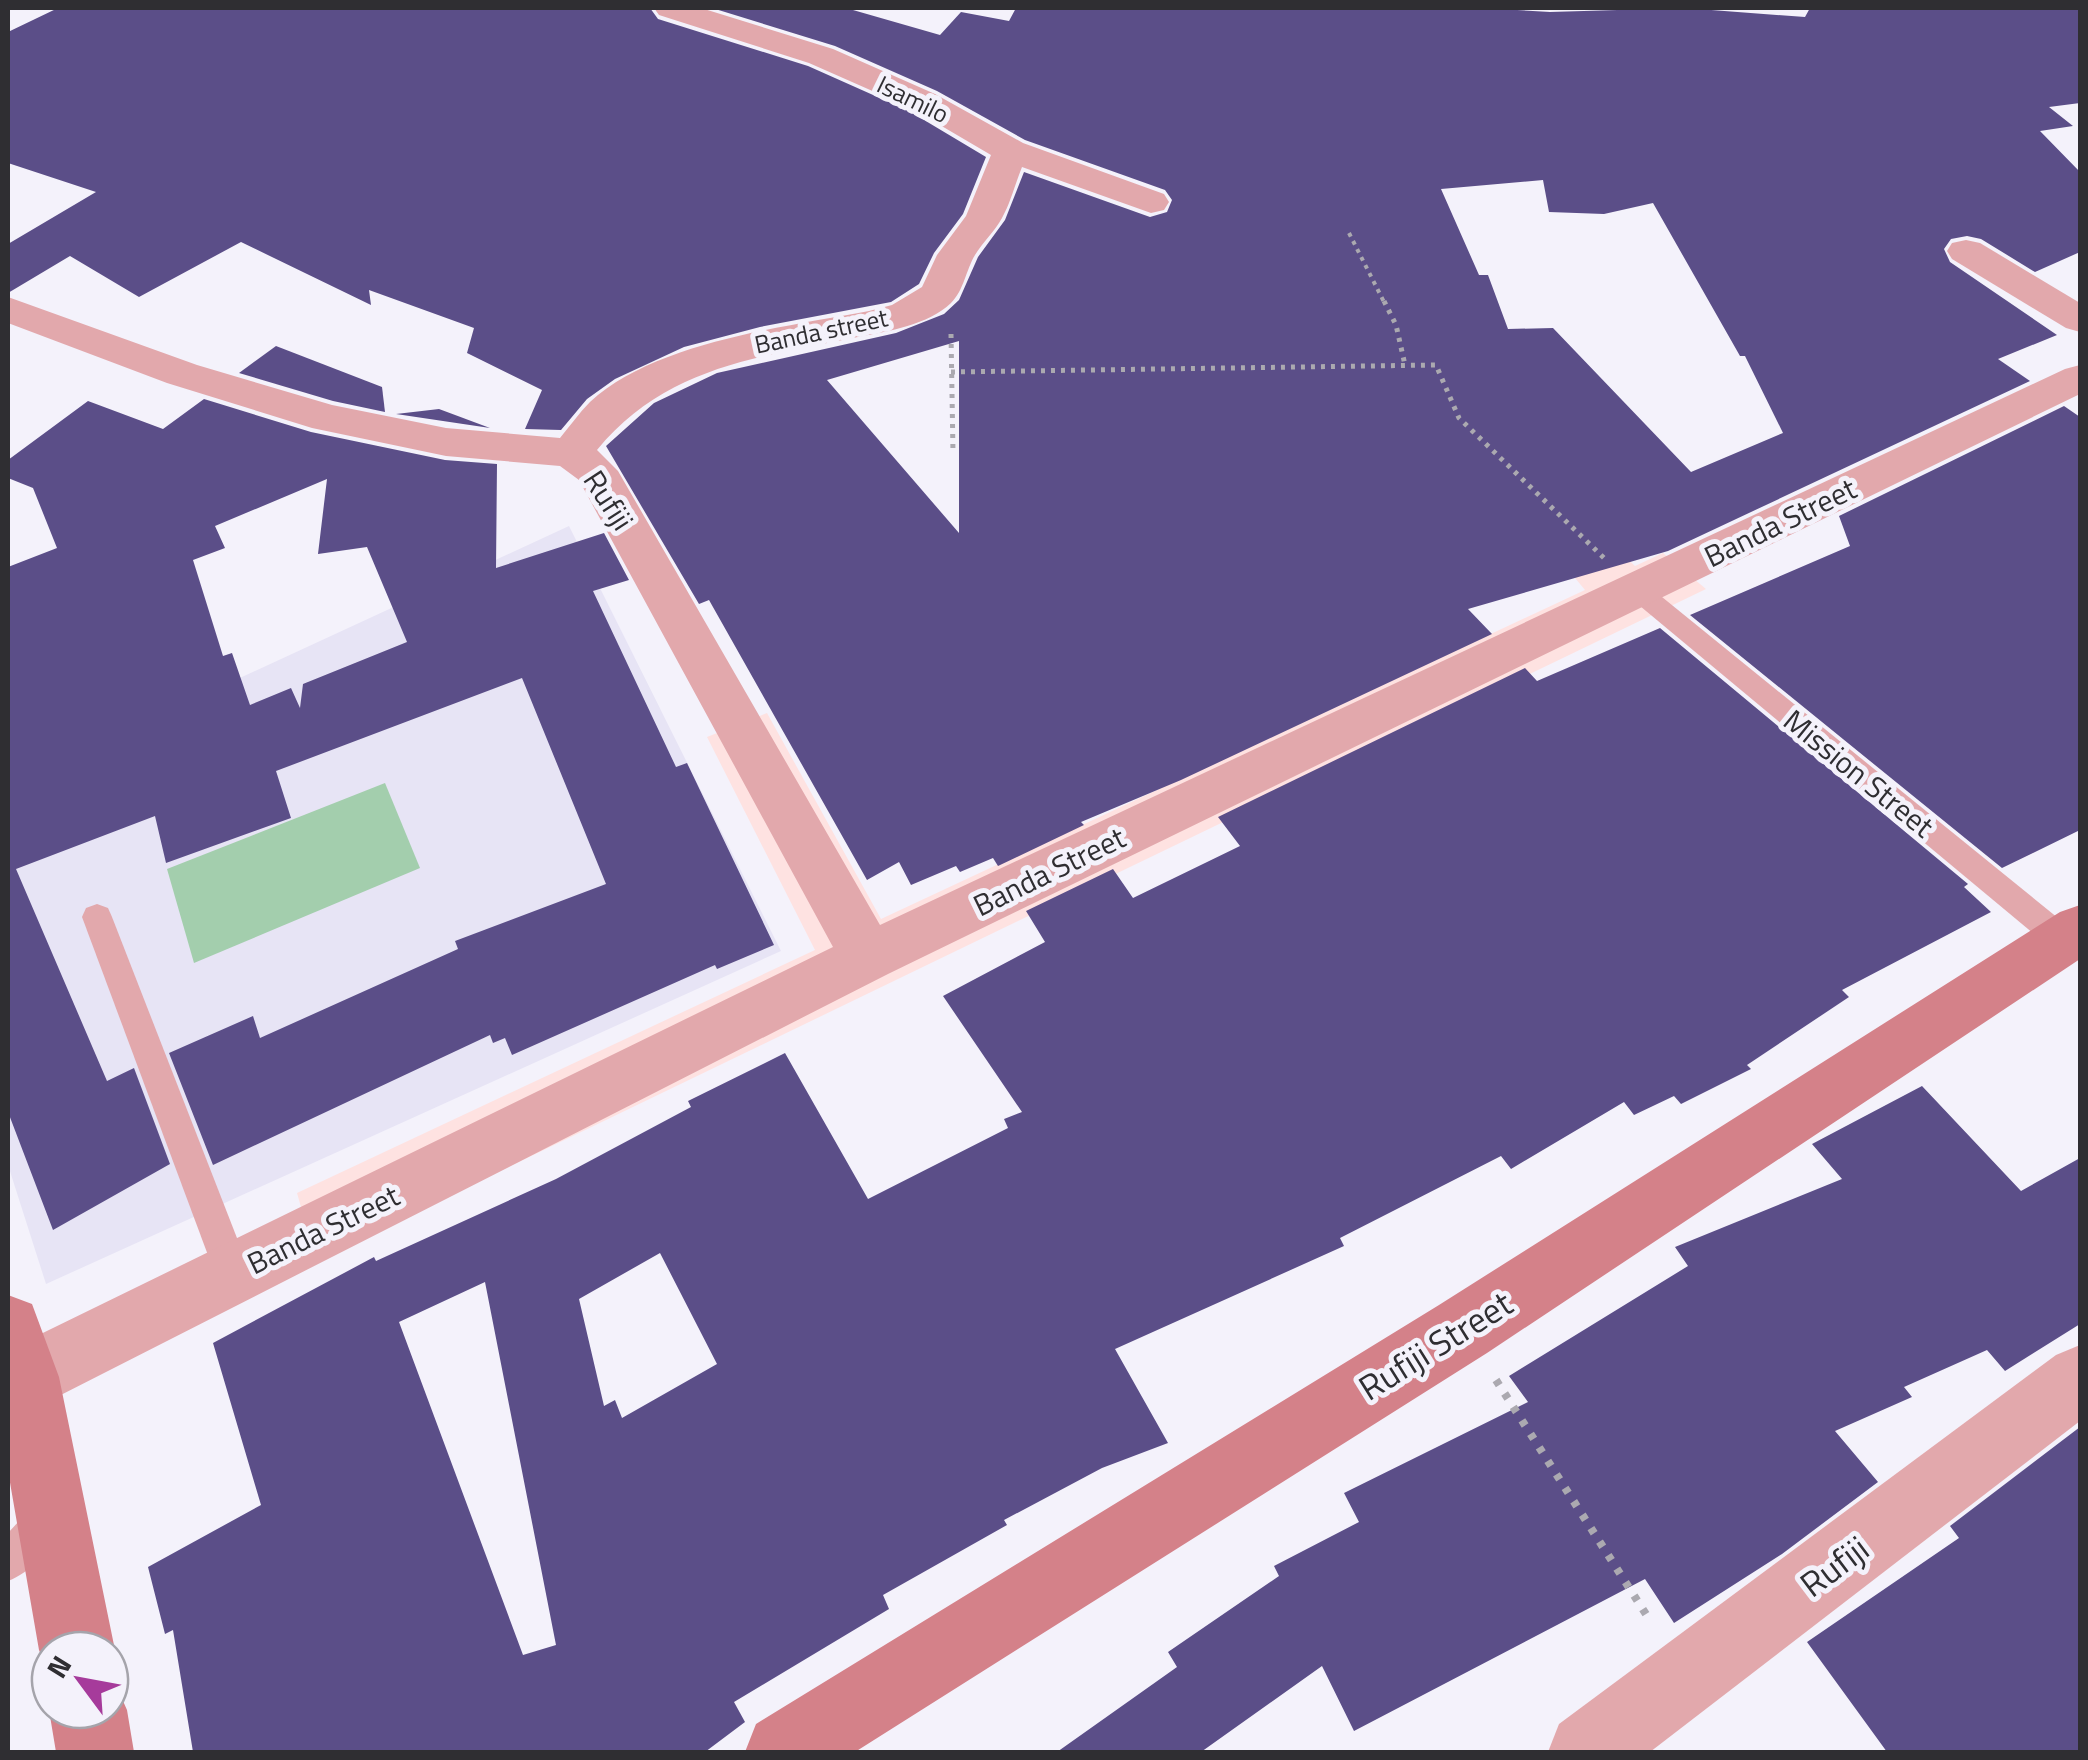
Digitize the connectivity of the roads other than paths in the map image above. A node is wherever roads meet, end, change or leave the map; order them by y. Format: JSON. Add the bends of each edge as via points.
{"nodes":[{"id":1,"x":670,"y":8,"type":"edge"},
{"id":2,"x":1010,"y":151,"type":"junction"},
{"id":3,"x":1151,"y":202,"type":"dead end"},
{"id":4,"x":1966,"y":251,"type":"dead end"},
{"id":5,"x":8,"y":309,"type":"edge"},
{"id":6,"x":2080,"y":320,"type":"edge"},
{"id":7,"x":2080,"y":378,"type":"edge"},
{"id":8,"x":572,"y":453,"type":"junction"},
{"id":9,"x":1637,"y":590,"type":"junction"},
{"id":10,"x":96,"y":917,"type":"dead end"},
{"id":11,"x":2074,"y":942,"type":"edge"},
{"id":12,"x":868,"y":957,"type":"junction"},
{"id":13,"x":233,"y":1274,"type":"junction"},
{"id":14,"x":16,"y":1353,"type":"edge"},
{"id":15,"x":2080,"y":1379,"type":"edge"},
{"id":16,"x":30,"y":1538,"type":"edge"},
{"id":17,"x":69,"y":1630,"type":"edge"},
{"id":18,"x":784,"y":1752,"type":"edge"},
{"id":19,"x":1587,"y":1752,"type":"edge"}],
"edges":[{"from":1,"to":2,"type":"street","name":"Isamilo","via":[[821,56],[923,101]]},
{"from":2,"to":3,"type":"street","name":"Isamilo"},
{"from":2,"to":8,"type":"street","name":"Banda street","via":[[984,216],[926,303],[906,314],[702,359],[607,410]]},
{"from":4,"to":6,"type":"street"},
{"from":5,"to":8,"type":"street","name":"Rufiji","via":[[182,374],[327,418],[446,442]]},
{"from":7,"to":9,"type":"street","name":"Banda Street"},
{"from":8,"to":12,"type":"street","name":"Rufiji","via":[[596,471]]},
{"from":9,"to":11,"type":"lane","name":"Mission Street"},
{"from":9,"to":12,"type":"street","name":"Banda Street"},
{"from":10,"to":13,"type":"lane"},
{"from":11,"to":18,"type":"street","name":"Rufiji Street"},
{"from":12,"to":13,"type":"street","name":"Banda Street"},
{"from":13,"to":14,"type":"street","name":"Banda Street"},
{"from":14,"to":16,"type":"street"},
{"from":15,"to":19,"type":"street","name":"Rufiji"},
{"from":16,"to":17,"type":"street"}]}
